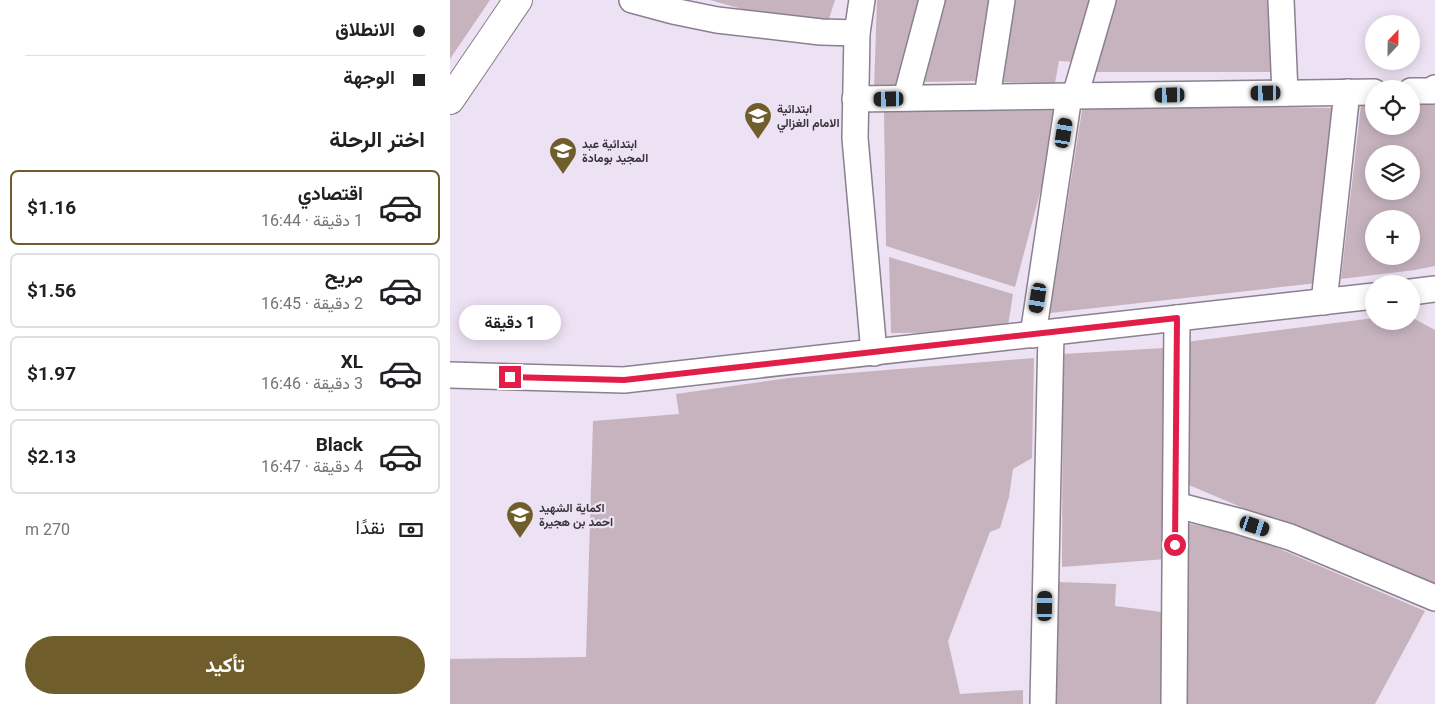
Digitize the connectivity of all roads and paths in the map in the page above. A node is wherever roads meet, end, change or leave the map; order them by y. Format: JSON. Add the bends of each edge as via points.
{"nodes":[{"id":1,"x":518,"y":0,"type":"edge"},
{"id":2,"x":632,"y":0,"type":"edge"},
{"id":3,"x":862,"y":0,"type":"edge"},
{"id":4,"x":932,"y":0,"type":"edge"},
{"id":5,"x":1002,"y":0,"type":"edge"},
{"id":6,"x":1103,"y":0,"type":"edge"},
{"id":7,"x":1282,"y":0,"type":"edge"},
{"id":8,"x":856,"y":33,"type":"junction"},
{"id":9,"x":1435,"y":88,"type":"edge"},
{"id":10,"x":1420,"y":91,"type":"edge"},
{"id":11,"x":1348,"y":92,"type":"junction"},
{"id":12,"x":1365,"y":92,"type":"edge"},
{"id":13,"x":1284,"y":93,"type":"junction"},
{"id":14,"x":1072,"y":96,"type":"junction"},
{"id":15,"x":987,"y":97,"type":"junction"},
{"id":16,"x":906,"y":98,"type":"junction"},
{"id":17,"x":855,"y":99,"type":"junction"},
{"id":18,"x":450,"y":100,"type":"edge"},
{"id":19,"x":1435,"y":289,"type":"edge"},
{"id":20,"x":1420,"y":291,"type":"edge"},
{"id":21,"x":1365,"y":297,"type":"edge"},
{"id":22,"x":1324,"y":302,"type":"junction"},
{"id":23,"x":1177,"y":318,"type":"junction"},
{"id":24,"x":1042,"y":334,"type":"junction"},
{"id":25,"x":874,"y":353,"type":"junction"},
{"id":26,"x":450,"y":375,"type":"edge"},
{"id":27,"x":1176,"y":505,"type":"junction"},
{"id":28,"x":1435,"y":598,"type":"edge"},
{"id":29,"x":1043,"y":704,"type":"edge"},
{"id":30,"x":1174,"y":704,"type":"edge"}],
"edges":[{"from":1,"to":18,"type":"street"},
{"from":2,"to":8,"type":"street","via":[[717,20]]},
{"from":3,"to":8,"type":"street"},
{"from":4,"to":16,"type":"street"},
{"from":5,"to":15,"type":"street"},
{"from":6,"to":14,"type":"street"},
{"from":7,"to":13,"type":"street"},
{"from":8,"to":17,"type":"street"},
{"from":9,"to":10,"type":"street"},
{"from":11,"to":12,"type":"street"},
{"from":11,"to":13,"type":"street"},
{"from":11,"to":22,"type":"street"},
{"from":13,"to":14,"type":"street"},
{"from":14,"to":15,"type":"street"},
{"from":14,"to":24,"type":"street"},
{"from":15,"to":16,"type":"street"},
{"from":16,"to":17,"type":"street"},
{"from":17,"to":25,"type":"street","via":[[855,138]]},
{"from":19,"to":20,"type":"street"},
{"from":21,"to":22,"type":"street"},
{"from":22,"to":23,"type":"street"},
{"from":23,"to":24,"type":"street"},
{"from":23,"to":27,"type":"street"},
{"from":24,"to":25,"type":"street"},
{"from":24,"to":29,"type":"street"},
{"from":25,"to":26,"type":"street","via":[[624,380]]},
{"from":27,"to":28,"type":"street","via":[[1290,537]]},
{"from":27,"to":30,"type":"street"}]}
